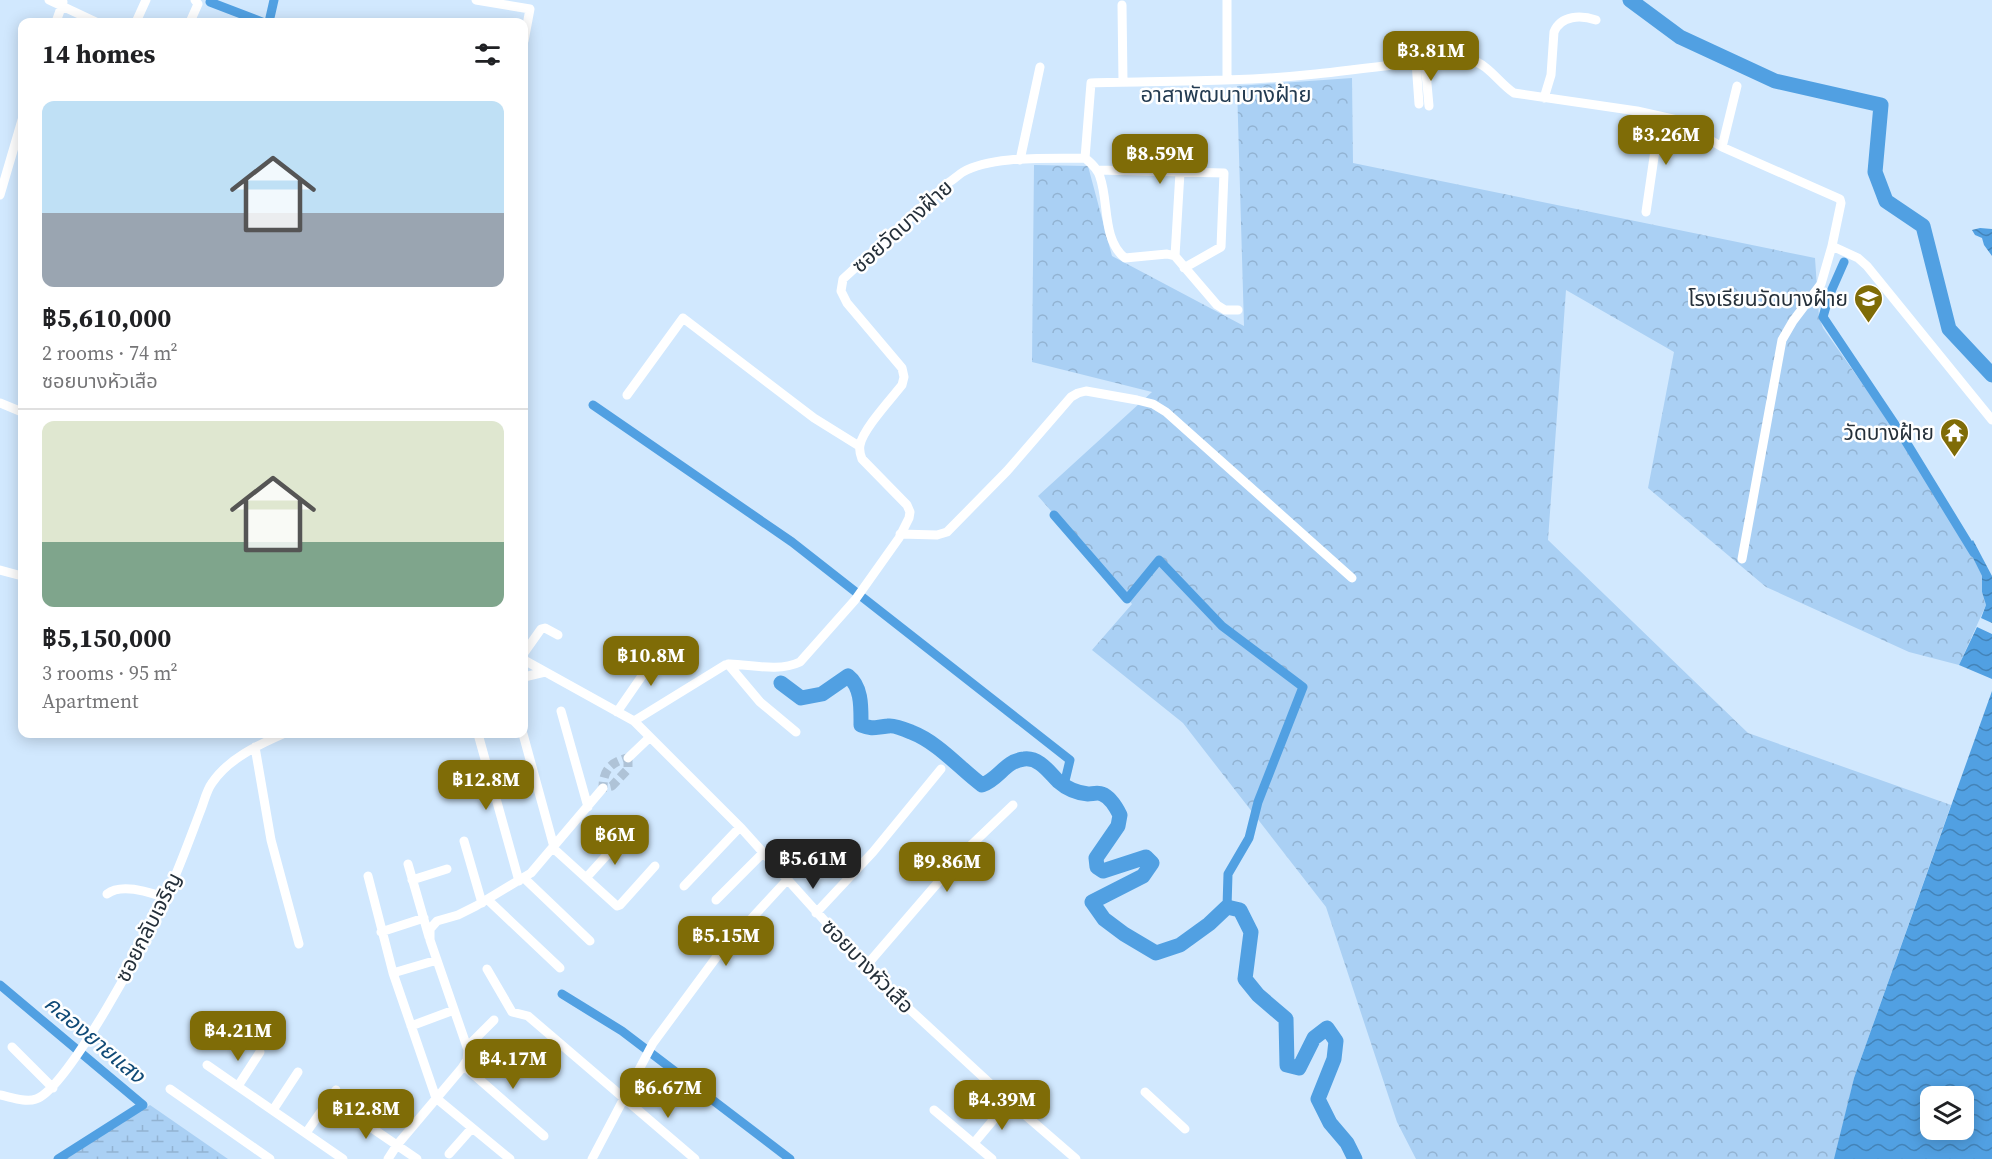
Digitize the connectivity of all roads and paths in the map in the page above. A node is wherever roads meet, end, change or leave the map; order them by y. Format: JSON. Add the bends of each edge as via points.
{"nodes":[{"id":1,"x":49,"y":0,"type":"edge"},
{"id":2,"x":146,"y":0,"type":"edge"},
{"id":3,"x":195,"y":0,"type":"edge"},
{"id":4,"x":476,"y":0,"type":"edge"},
{"id":5,"x":1227,"y":0,"type":"edge"},
{"id":6,"x":63,"y":3,"type":"edge"},
{"id":7,"x":1122,"y":5,"type":"dead end"},
{"id":8,"x":57,"y":18,"type":"edge"},
{"id":9,"x":89,"y":18,"type":"edge"},
{"id":10,"x":138,"y":18,"type":"edge"},
{"id":11,"x":192,"y":18,"type":"edge"},
{"id":12,"x":528,"y":20,"type":"edge"},
{"id":13,"x":1596,"y":20,"type":"dead end"},
{"id":14,"x":1420,"y":62,"type":"junction"},
{"id":15,"x":1040,"y":67,"type":"dead end"},
{"id":16,"x":1227,"y":80,"type":"junction"},
{"id":17,"x":1123,"y":82,"type":"junction"},
{"id":18,"x":1737,"y":86,"type":"dead end"},
{"id":19,"x":1544,"y":98,"type":"junction"},
{"id":20,"x":1419,"y":104,"type":"dead end"},
{"id":21,"x":1429,"y":106,"type":"dead end"},
{"id":22,"x":1660,"y":116,"type":"junction"},
{"id":23,"x":18,"y":134,"type":"edge"},
{"id":24,"x":1722,"y":147,"type":"junction"},
{"id":25,"x":1085,"y":158,"type":"junction"},
{"id":26,"x":1020,"y":160,"type":"junction"},
{"id":27,"x":1096,"y":170,"type":"junction"},
{"id":28,"x":1180,"y":172,"type":"junction"},
{"id":29,"x":0,"y":195,"type":"edge"},
{"id":30,"x":1646,"y":212,"type":"dead end"},
{"id":31,"x":1832,"y":246,"type":"junction"},
{"id":32,"x":1175,"y":256,"type":"junction"},
{"id":33,"x":1184,"y":268,"type":"junction"},
{"id":34,"x":1238,"y":310,"type":"dead end"},
{"id":35,"x":627,"y":395,"type":"dead end"},
{"id":36,"x":0,"y":403,"type":"edge"},
{"id":37,"x":18,"y":410,"type":"edge"},
{"id":38,"x":1992,"y":420,"type":"edge"},
{"id":39,"x":859,"y":446,"type":"junction"},
{"id":40,"x":900,"y":534,"type":"junction"},
{"id":41,"x":1742,"y":559,"type":"dead end"},
{"id":42,"x":0,"y":570,"type":"edge"},
{"id":43,"x":18,"y":575,"type":"edge"},
{"id":44,"x":1352,"y":578,"type":"dead end"},
{"id":45,"x":558,"y":634,"type":"dead end"},
{"id":46,"x":528,"y":647,"type":"edge"},
{"id":47,"x":662,"y":647,"type":"dead end"},
{"id":48,"x":528,"y":662,"type":"edge"},
{"id":49,"x":728,"y":664,"type":"junction"},
{"id":50,"x":544,"y":672,"type":"junction"},
{"id":51,"x":528,"y":676,"type":"edge"},
{"id":52,"x":561,"y":711,"type":"dead end"},
{"id":53,"x":618,"y":712,"type":"junction"},
{"id":54,"x":634,"y":721,"type":"junction"},
{"id":55,"x":796,"y":732,"type":"dead end"},
{"id":56,"x":650,"y":737,"type":"junction"},
{"id":57,"x":274,"y":738,"type":"edge"},
{"id":58,"x":479,"y":738,"type":"edge"},
{"id":59,"x":524,"y":738,"type":"edge"},
{"id":60,"x":255,"y":747,"type":"junction"},
{"id":61,"x":628,"y":758,"type":"tunnel mouth"},
{"id":62,"x":941,"y":769,"type":"dead end"},
{"id":63,"x":603,"y":788,"type":"dead end"},
{"id":64,"x":1013,"y":805,"type":"dead end"},
{"id":65,"x":588,"y":807,"type":"junction"},
{"id":66,"x":740,"y":827,"type":"junction"},
{"id":67,"x":624,"y":836,"type":"dead end"},
{"id":68,"x":464,"y":841,"type":"dead end"},
{"id":69,"x":554,"y":847,"type":"junction"},
{"id":70,"x":763,"y":853,"type":"junction"},
{"id":71,"x":408,"y":864,"type":"dead end"},
{"id":72,"x":655,"y":866,"type":"dead end"},
{"id":73,"x":447,"y":869,"type":"dead end"},
{"id":74,"x":368,"y":876,"type":"dead end"},
{"id":75,"x":586,"y":878,"type":"junction"},
{"id":76,"x":522,"y":879,"type":"junction"},
{"id":77,"x":412,"y":880,"type":"junction"},
{"id":78,"x":787,"y":880,"type":"junction"},
{"id":79,"x":684,"y":886,"type":"dead end"},
{"id":80,"x":107,"y":894,"type":"dead end"},
{"id":81,"x":166,"y":898,"type":"junction"},
{"id":82,"x":716,"y":900,"type":"dead end"},
{"id":83,"x":485,"y":901,"type":"junction"},
{"id":84,"x":816,"y":913,"type":"junction"},
{"id":85,"x":424,"y":918,"type":"junction"},
{"id":86,"x":381,"y":932,"type":"junction"},
{"id":87,"x":430,"y":940,"type":"junction"},
{"id":88,"x":590,"y":941,"type":"dead end"},
{"id":89,"x":299,"y":944,"type":"dead end"},
{"id":90,"x":437,"y":960,"type":"junction"},
{"id":91,"x":866,"y":966,"type":"junction"},
{"id":92,"x":560,"y":968,"type":"dead end"},
{"id":93,"x":488,"y":969,"type":"dead end"},
{"id":94,"x":393,"y":973,"type":"junction"},
{"id":95,"x":454,"y":1010,"type":"junction"},
{"id":96,"x":494,"y":1020,"type":"dead end"},
{"id":97,"x":411,"y":1026,"type":"junction"},
{"id":98,"x":12,"y":1047,"type":"dead end"},
{"id":99,"x":467,"y":1047,"type":"junction"},
{"id":100,"x":260,"y":1052,"type":"dead end"},
{"id":101,"x":207,"y":1065,"type":"dead end"},
{"id":102,"x":464,"y":1066,"type":"junction"},
{"id":103,"x":298,"y":1072,"type":"dead end"},
{"id":104,"x":238,"y":1086,"type":"junction"},
{"id":105,"x":54,"y":1088,"type":"junction"},
{"id":106,"x":170,"y":1089,"type":"dead end"},
{"id":107,"x":336,"y":1090,"type":"dead end"},
{"id":108,"x":1145,"y":1092,"type":"dead end"},
{"id":109,"x":0,"y":1095,"type":"edge"},
{"id":110,"x":436,"y":1098,"type":"junction"},
{"id":111,"x":624,"y":1100,"type":"junction"},
{"id":112,"x":1009,"y":1101,"type":"junction"},
{"id":113,"x":273,"y":1110,"type":"junction"},
{"id":114,"x":934,"y":1110,"type":"dead end"},
{"id":115,"x":351,"y":1113,"type":"dead end"},
{"id":116,"x":472,"y":1128,"type":"junction"},
{"id":117,"x":1185,"y":1129,"type":"dead end"},
{"id":118,"x":306,"y":1133,"type":"junction"},
{"id":119,"x":544,"y":1136,"type":"dead end"},
{"id":120,"x":974,"y":1143,"type":"junction"},
{"id":121,"x":397,"y":1146,"type":"junction"},
{"id":122,"x":449,"y":1154,"type":"dead end"},
{"id":123,"x":505,"y":1158,"type":"edge"},
{"id":124,"x":270,"y":1159,"type":"edge"},
{"id":125,"x":344,"y":1159,"type":"edge"},
{"id":126,"x":388,"y":1159,"type":"edge"},
{"id":127,"x":417,"y":1159,"type":"edge"},
{"id":128,"x":592,"y":1159,"type":"edge"},
{"id":129,"x":695,"y":1159,"type":"edge"},
{"id":130,"x":992,"y":1159,"type":"edge"},
{"id":131,"x":1076,"y":1159,"type":"edge"}],
"edges":[{"from":1,"to":6,"type":"street"},
{"from":2,"to":10,"type":"street"},
{"from":3,"to":11,"type":"street","via":[[198,4]]},
{"from":4,"to":12,"type":"street","via":[[530,9]]},
{"from":5,"to":16,"type":"street"},
{"from":6,"to":8,"type":"street"},
{"from":6,"to":9,"type":"street"},
{"from":7,"to":17,"type":"street"},
{"from":13,"to":19,"type":"street","via":[[1579,16],[1556,27],[1551,75]]},
{"from":14,"to":16,"type":"street"},
{"from":14,"to":19,"type":"street","via":[[1473,61],[1514,93]]},
{"from":14,"to":20,"type":"street"},
{"from":14,"to":21,"type":"street"},
{"from":15,"to":26,"type":"street"},
{"from":16,"to":17,"type":"street"},
{"from":17,"to":25,"type":"street","via":[[1091,83]]},
{"from":18,"to":24,"type":"street"},
{"from":19,"to":22,"type":"street"},
{"from":22,"to":24,"type":"street","via":[[1677,120]]},
{"from":22,"to":30,"type":"street"},
{"from":23,"to":29,"type":"street"},
{"from":24,"to":31,"type":"street","via":[[1840,199]]},
{"from":25,"to":26,"type":"street","name":"ซอยวัดบางฝ้าย"},
{"from":25,"to":27,"type":"street"},
{"from":26,"to":39,"type":"street","name":"ซอยวัดบางฝ้าย","via":[[984,164],[964,171],[843,279],[841,291],[847,303],[902,368],[904,377]]},
{"from":27,"to":28,"type":"street"},
{"from":27,"to":32,"type":"street","via":[[1118,253],[1125,258]]},
{"from":28,"to":32,"type":"street"},
{"from":28,"to":33,"type":"street","via":[[1224,173],[1221,247]]},
{"from":31,"to":38,"type":"street","via":[[1867,266]]},
{"from":31,"to":41,"type":"street","via":[[1821,284],[1782,340]]},
{"from":32,"to":33,"type":"street"},
{"from":33,"to":34,"type":"street","via":[[1217,305],[1225,310]]},
{"from":35,"to":39,"type":"street","via":[[683,318],[814,418]]},
{"from":36,"to":37,"type":"street"},
{"from":39,"to":40,"type":"street","via":[[862,459],[908,505],[909,518]]},
{"from":40,"to":44,"type":"street","via":[[937,536],[947,532],[1071,397],[1086,391],[1153,404],[1166,412]]},
{"from":40,"to":49,"type":"street","via":[[855,600],[800,662],[780,667]]},
{"from":42,"to":43,"type":"street"},
{"from":45,"to":46,"type":"street","via":[[541,629]]},
{"from":47,"to":53,"type":"street"},
{"from":48,"to":50,"type":"street","name":"ซอยบางหัวเสือ"},
{"from":49,"to":54,"type":"street"},
{"from":49,"to":55,"type":"street","via":[[759,702]]},
{"from":50,"to":51,"type":"street"},
{"from":50,"to":53,"type":"street","name":"ซอยบางหัวเสือ"},
{"from":52,"to":65,"type":"street"},
{"from":53,"to":54,"type":"street","name":"ซอยบางหัวเสือ"},
{"from":54,"to":56,"type":"street","name":"ซอยบางหัวเสือ"},
{"from":56,"to":61,"type":"street"},
{"from":56,"to":66,"type":"street","name":"ซอยบางหัวเสือ"},
{"from":57,"to":60,"type":"street","name":"ซอยกลับเจริญ"},
{"from":58,"to":76,"type":"street"},
{"from":59,"to":69,"type":"street"},
{"from":60,"to":81,"type":"street","name":"ซอยกลับเจริญ","via":[[210,784]]},
{"from":60,"to":89,"type":"street","via":[[271,840]]},
{"from":62,"to":84,"type":"street","via":[[873,852]]},
{"from":63,"to":65,"type":"street"},
{"from":64,"to":91,"type":"street","via":[[966,850]]},
{"from":65,"to":69,"type":"street"},
{"from":66,"to":70,"type":"street","name":"ซอยบางหัวเสือ"},
{"from":66,"to":79,"type":"street"},
{"from":67,"to":75,"type":"street"},
{"from":68,"to":83,"type":"street"},
{"from":69,"to":75,"type":"street"},
{"from":69,"to":76,"type":"street"},
{"from":70,"to":78,"type":"street","name":"ซอยบางหัวเสือ"},
{"from":70,"to":82,"type":"street"},
{"from":71,"to":77,"type":"street"},
{"from":72,"to":75,"type":"street","via":[[617,906]]},
{"from":73,"to":77,"type":"street"},
{"from":74,"to":86,"type":"street"},
{"from":76,"to":83,"type":"street"},
{"from":76,"to":88,"type":"street"},
{"from":77,"to":85,"type":"street"},
{"from":78,"to":84,"type":"street","name":"ซอยบางหัวเสือ"},
{"from":78,"to":111,"type":"street","via":[[718,955],[653,1043]]},
{"from":80,"to":81,"type":"street","via":[[138,890]]},
{"from":81,"to":105,"type":"street","name":"ซอยกลับเจริญ","via":[[133,963],[81,1051]]},
{"from":83,"to":87,"type":"street","via":[[437,921],[430,929]]},
{"from":83,"to":92,"type":"street"},
{"from":84,"to":91,"type":"street","name":"ซอยบางหัวเสือ"},
{"from":85,"to":86,"type":"street"},
{"from":85,"to":87,"type":"street"},
{"from":86,"to":94,"type":"street"},
{"from":87,"to":90,"type":"street"},
{"from":90,"to":94,"type":"street"},
{"from":90,"to":95,"type":"street"},
{"from":91,"to":112,"type":"street","name":"ซอยบางหัวเสือ"},
{"from":93,"to":111,"type":"street","via":[[512,1012],[528,1016]]},
{"from":94,"to":97,"type":"street"},
{"from":95,"to":97,"type":"street"},
{"from":95,"to":99,"type":"street"},
{"from":96,"to":99,"type":"street"},
{"from":97,"to":110,"type":"street"},
{"from":98,"to":105,"type":"street"},
{"from":99,"to":102,"type":"street"},
{"from":100,"to":104,"type":"street"},
{"from":101,"to":104,"type":"street"},
{"from":102,"to":110,"type":"street"},
{"from":102,"to":119,"type":"street"},
{"from":103,"to":113,"type":"street"},
{"from":104,"to":113,"type":"street"},
{"from":105,"to":109,"type":"street","via":[[35,1100]]},
{"from":106,"to":124,"type":"street"},
{"from":107,"to":118,"type":"street"},
{"from":108,"to":117,"type":"street"},
{"from":110,"to":116,"type":"street"},
{"from":110,"to":121,"type":"street"},
{"from":111,"to":128,"type":"street"},
{"from":111,"to":129,"type":"street"},
{"from":112,"to":120,"type":"street"},
{"from":112,"to":131,"type":"street","name":"ซอยบางหัวเสือ"},
{"from":113,"to":118,"type":"street"},
{"from":114,"to":120,"type":"street"},
{"from":115,"to":121,"type":"street"},
{"from":116,"to":122,"type":"street"},
{"from":116,"to":123,"type":"street"},
{"from":118,"to":125,"type":"street"},
{"from":120,"to":130,"type":"street"},
{"from":121,"to":126,"type":"street"},
{"from":121,"to":127,"type":"street"}]}
